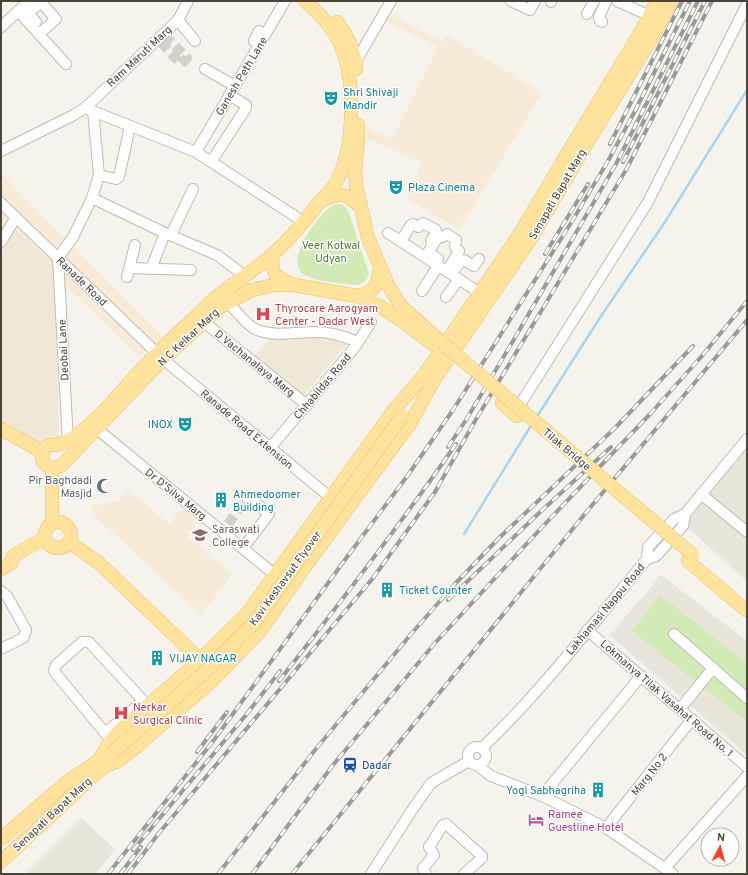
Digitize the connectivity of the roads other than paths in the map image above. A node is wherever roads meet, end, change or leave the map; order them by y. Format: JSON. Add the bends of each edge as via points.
{"nodes":[{"id":1,"x":188,"y":1,"type":"edge"},
{"id":2,"x":286,"y":1,"type":"edge"},
{"id":3,"x":304,"y":1,"type":"edge"},
{"id":4,"x":319,"y":1,"type":"edge"},
{"id":5,"x":391,"y":1,"type":"edge"},
{"id":6,"x":511,"y":1,"type":"edge"},
{"id":7,"x":535,"y":1,"type":"edge"},
{"id":8,"x":594,"y":1,"type":"edge"},
{"id":9,"x":606,"y":1,"type":"edge"},
{"id":10,"x":617,"y":1,"type":"edge"},
{"id":11,"x":657,"y":1,"type":"edge"},
{"id":12,"x":671,"y":1,"type":"edge"},
{"id":13,"x":36,"y":2,"type":"edge"},
{"id":14,"x":747,"y":4,"type":"edge"},
{"id":15,"x":18,"y":11,"type":"junction"},
{"id":16,"x":587,"y":14,"type":"dead end"},
{"id":17,"x":650,"y":16,"type":"junction"},
{"id":18,"x":182,"y":20,"type":"junction"},
{"id":19,"x":602,"y":22,"type":"dead end"},
{"id":20,"x":1,"y":27,"type":"edge"},
{"id":21,"x":38,"y":29,"type":"junction"},
{"id":22,"x":195,"y":41,"type":"dead end"},
{"id":23,"x":356,"y":61,"type":"junction"},
{"id":24,"x":66,"y":64,"type":"dead end"},
{"id":25,"x":205,"y":69,"type":"dead end"},
{"id":26,"x":232,"y":91,"type":"junction"},
{"id":27,"x":89,"y":109,"type":"junction"},
{"id":28,"x":130,"y":126,"type":"junction"},
{"id":29,"x":1,"y":149,"type":"edge"},
{"id":30,"x":196,"y":152,"type":"junction"},
{"id":31,"x":211,"y":162,"type":"junction"},
{"id":32,"x":99,"y":175,"type":"junction"},
{"id":33,"x":192,"y":189,"type":"dead end"},
{"id":34,"x":92,"y":198,"type":"junction"},
{"id":35,"x":321,"y":201,"type":"junction"},
{"id":36,"x":1,"y":202,"type":"edge"},
{"id":37,"x":361,"y":207,"type":"junction"},
{"id":38,"x":16,"y":217,"type":"junction"},
{"id":39,"x":304,"y":222,"type":"junction"},
{"id":40,"x":388,"y":233,"type":"dead end"},
{"id":41,"x":168,"y":234,"type":"junction"},
{"id":42,"x":401,"y":241,"type":"junction"},
{"id":43,"x":1,"y":242,"type":"edge"},
{"id":44,"x":135,"y":245,"type":"dead end"},
{"id":45,"x":425,"y":250,"type":"dead end"},
{"id":46,"x":273,"y":254,"type":"junction"},
{"id":47,"x":58,"y":258,"type":"junction"},
{"id":48,"x":479,"y":259,"type":"dead end"},
{"id":49,"x":438,"y":266,"type":"junction"},
{"id":50,"x":380,"y":268,"type":"junction"},
{"id":51,"x":152,"y":269,"type":"junction"},
{"id":52,"x":191,"y":270,"type":"dead end"},
{"id":53,"x":452,"y":273,"type":"junction"},
{"id":54,"x":245,"y":276,"type":"junction"},
{"id":55,"x":294,"y":285,"type":"junction"},
{"id":56,"x":422,"y":291,"type":"dead end"},
{"id":57,"x":480,"y":293,"type":"junction"},
{"id":58,"x":357,"y":296,"type":"junction"},
{"id":59,"x":446,"y":297,"type":"dead end"},
{"id":60,"x":228,"y":303,"type":"junction"},
{"id":61,"x":204,"y":322,"type":"junction"},
{"id":62,"x":370,"y":322,"type":"dead end"},
{"id":63,"x":358,"y":342,"type":"junction"},
{"id":64,"x":439,"y":345,"type":"junction"},
{"id":65,"x":159,"y":356,"type":"junction"},
{"id":66,"x":429,"y":377,"type":"junction"},
{"id":67,"x":307,"y":405,"type":"junction"},
{"id":68,"x":515,"y":410,"type":"junction"},
{"id":69,"x":1,"y":429,"type":"edge"},
{"id":70,"x":98,"y":429,"type":"junction"},
{"id":71,"x":747,"y":439,"type":"edge"},
{"id":72,"x":63,"y":443,"type":"junction"},
{"id":73,"x":270,"y":448,"type":"junction"},
{"id":74,"x":739,"y":449,"type":"junction"},
{"id":75,"x":43,"y":452,"type":"junction"},
{"id":76,"x":747,"y":456,"type":"edge"},
{"id":77,"x":59,"y":465,"type":"junction"},
{"id":78,"x":701,"y":494,"type":"junction"},
{"id":79,"x":247,"y":498,"type":"dead end"},
{"id":80,"x":331,"y":498,"type":"junction"},
{"id":81,"x":56,"y":523,"type":"junction"},
{"id":82,"x":747,"y":532,"type":"edge"},
{"id":83,"x":47,"y":542,"type":"junction"},
{"id":84,"x":69,"y":542,"type":"junction"},
{"id":85,"x":243,"y":548,"type":"junction"},
{"id":86,"x":690,"y":558,"type":"junction"},
{"id":87,"x":6,"y":566,"type":"edge"},
{"id":88,"x":275,"y":575,"type":"junction"},
{"id":89,"x":291,"y":588,"type":"junction"},
{"id":90,"x":1,"y":591,"type":"edge"},
{"id":91,"x":747,"y":601,"type":"edge"},
{"id":92,"x":747,"y":612,"type":"edge"},
{"id":93,"x":587,"y":630,"type":"junction"},
{"id":94,"x":674,"y":634,"type":"dead end"},
{"id":95,"x":1,"y":649,"type":"edge"},
{"id":96,"x":200,"y":660,"type":"junction"},
{"id":97,"x":713,"y":668,"type":"junction"},
{"id":98,"x":641,"y":676,"type":"junction"},
{"id":99,"x":213,"y":680,"type":"junction"},
{"id":100,"x":747,"y":698,"type":"edge"},
{"id":101,"x":145,"y":703,"type":"junction"},
{"id":102,"x":680,"y":709,"type":"junction"},
{"id":103,"x":692,"y":719,"type":"junction"},
{"id":104,"x":108,"y":737,"type":"junction"},
{"id":105,"x":482,"y":748,"type":"junction"},
{"id":106,"x":473,"y":763,"type":"junction"},
{"id":107,"x":98,"y":766,"type":"junction"},
{"id":108,"x":747,"y":766,"type":"edge"},
{"id":109,"x":747,"y":776,"type":"edge"},
{"id":110,"x":542,"y":796,"type":"junction"},
{"id":111,"x":606,"y":828,"type":"junction"},
{"id":112,"x":1,"y":839,"type":"edge"},
{"id":113,"x":1,"y":862,"type":"edge"},
{"id":114,"x":669,"y":871,"type":"edge"},
{"id":115,"x":372,"y":874,"type":"edge"},
{"id":116,"x":426,"y":874,"type":"edge"},
{"id":117,"x":464,"y":874,"type":"edge"}],
"edges":[{"from":1,"to":18,"type":"street","name":"Ram Maruti Marg"},
{"from":2,"to":26,"type":"street","name":"Ganesh Peth Lane","via":[[258,37]]},
{"from":3,"to":35,"type":"main road","name":"N C Kelkar Marg","via":[[320,14],[338,38],[347,63],[350,86],[352,115],[349,146],[337,180]]},
{"from":4,"to":23,"type":"main road","via":[[349,39]]},
{"from":5,"to":23,"type":"street"},
{"from":6,"to":7,"type":"street","via":[[530,10]]},
{"from":8,"to":16,"type":"street"},
{"from":9,"to":19,"type":"street","via":[[599,17]]},
{"from":10,"to":17,"type":"street"},
{"from":11,"to":17,"type":"main road","name":"Senapati Bapat Marg"},
{"from":12,"to":66,"type":"main road","name":"Senapati Bapat Marg","via":[[653,36],[530,240]]},
{"from":13,"to":15,"type":"street"},
{"from":13,"to":21,"type":"street","via":[[28,13]]},
{"from":13,"to":21,"type":"street","via":[[55,18]]},
{"from":14,"to":68,"type":"street","via":[[648,202]]},
{"from":15,"to":20,"type":"street"},
{"from":15,"to":21,"type":"street"},
{"from":17,"to":57,"type":"main road","name":"Senapati Bapat Marg","via":[[519,235]]},
{"from":18,"to":22,"type":"street"},
{"from":18,"to":27,"type":"street","name":"Ram Maruti Marg"},
{"from":21,"to":24,"type":"street"},
{"from":23,"to":37,"type":"main road","via":[[359,108],[355,169]]},
{"from":25,"to":26,"type":"street"},
{"from":26,"to":30,"type":"street","name":"Ganesh Peth Lane"},
{"from":26,"to":31,"type":"street","via":[[246,108]]},
{"from":27,"to":28,"type":"street"},
{"from":27,"to":29,"type":"street","name":"Ram Maruti Marg"},
{"from":27,"to":32,"type":"street"},
{"from":28,"to":30,"type":"street"},
{"from":28,"to":32,"type":"street","via":[[119,177],[116,179]]},
{"from":30,"to":31,"type":"street"},
{"from":31,"to":39,"type":"street"},
{"from":32,"to":34,"type":"street"},
{"from":33,"to":41,"type":"street"},
{"from":34,"to":41,"type":"street"},
{"from":34,"to":47,"type":"street","via":[[74,237]]},
{"from":35,"to":37,"type":"main road","via":[[343,194]]},
{"from":35,"to":39,"type":"main road","name":"N C Kelkar Marg"},
{"from":36,"to":38,"type":"street","name":"Ranade Road"},
{"from":37,"to":50,"type":"main road","via":[[368,238]]},
{"from":38,"to":43,"type":"street"},
{"from":38,"to":47,"type":"street","name":"Ranade Road"},
{"from":39,"to":46,"type":"main road","name":"N C Kelkar Marg"},
{"from":40,"to":42,"type":"street"},
{"from":41,"to":51,"type":"street"},
{"from":41,"to":54,"type":"street","via":[[217,255]]},
{"from":42,"to":45,"type":"street","via":[[410,225],[418,227],[423,223],[436,232]]},
{"from":42,"to":49,"type":"street"},
{"from":44,"to":51,"type":"street","via":[[128,272]]},
{"from":46,"to":54,"type":"main road","name":"N C Kelkar Marg"},
{"from":46,"to":55,"type":"main road","via":[[271,263],[279,279]]},
{"from":47,"to":65,"type":"street","name":"Ranade Road"},
{"from":47,"to":72,"type":"street","name":"Deobai Lane"},
{"from":48,"to":53,"type":"street","via":[[474,266],[461,260]]},
{"from":49,"to":53,"type":"street"},
{"from":49,"to":56,"type":"street"},
{"from":50,"to":58,"type":"main road","via":[[378,283],[373,291]]},
{"from":50,"to":64,"type":"main road","via":[[400,305]]},
{"from":51,"to":52,"type":"street"},
{"from":53,"to":57,"type":"street"},
{"from":53,"to":59,"type":"street"},
{"from":54,"to":65,"type":"main road","name":"N C Kelkar Marg","via":[[213,300]]},
{"from":55,"to":58,"type":"main road","name":"N C Kelkar Marg"},
{"from":55,"to":60,"type":"main road","name":"N C Kelkar Marg","via":[[274,285],[252,290]]},
{"from":57,"to":66,"type":"main road","name":"Senapati Bapat Marg"},
{"from":58,"to":64,"type":"main road","name":"N C Kelkar Marg","via":[[379,306]]},
{"from":60,"to":61,"type":"main road","name":"N C Kelkar Marg"},
{"from":60,"to":63,"type":"street","via":[[257,330],[274,334],[338,334]]},
{"from":61,"to":65,"type":"main road","name":"N C Kelkar Marg"},
{"from":61,"to":67,"type":"street","name":"D Vachanalaya Marg"},
{"from":62,"to":63,"type":"street","name":"Chhabildas Road"},
{"from":63,"to":67,"type":"street","name":"Chhabildas Road"},
{"from":64,"to":68,"type":"main road","name":"Tilak Bridge","bridge":true},
{"from":65,"to":70,"type":"main road","name":"N C Kelkar Marg"},
{"from":65,"to":72,"type":"main road","name":"N C Kelkar Marg","via":[[93,422]]},
{"from":65,"to":73,"type":"street","name":"Ranade Road Extension"},
{"from":66,"to":80,"type":"main road","via":[[394,410]]},
{"from":66,"to":89,"type":"main road","via":[[411,422]]},
{"from":66,"to":107,"type":"main road","name":"Kavi Keshavsut Flyover","bridge":true,"via":[[254,623],[205,672]]},
{"from":67,"to":73,"type":"street","name":"Chhabildas Road"},
{"from":68,"to":86,"type":"main road","name":"Tilak Bridge"},
{"from":69,"to":75,"type":"main road"},
{"from":70,"to":77,"type":"main road","name":"N C Kelkar Marg"},
{"from":70,"to":85,"type":"street","name":"Dr D'Silva Marg","via":[[225,527]]},
{"from":71,"to":74,"type":"street","name":"Lakhamasi Nappu Road"},
{"from":72,"to":75,"type":"main road","name":"N C Kelkar Marg","via":[[48,446]]},
{"from":73,"to":80,"type":"street","name":"Ranade Road Extension"},
{"from":74,"to":76,"type":"street"},
{"from":74,"to":78,"type":"street","name":"Lakhamasi Nappu Road"},
{"from":75,"to":77,"type":"main road","via":[[43,462],[47,466]]},
{"from":77,"to":81,"type":"main road"},
{"from":78,"to":82,"type":"street"},
{"from":78,"to":93,"type":"street","name":"Lakhamasi Nappu Road","via":[[685,514],[674,519],[648,547],[647,559]]},
{"from":79,"to":85,"type":"street","via":[[269,514]]},
{"from":80,"to":88,"type":"main road"},
{"from":81,"to":83,"type":"main road","via":[[46,530]]},
{"from":81,"to":84,"type":"main road","via":[[65,524],[71,532]]},
{"from":83,"to":84,"type":"main road","via":[[60,548]]},
{"from":83,"to":87,"type":"main road","via":[[18,564]]},
{"from":84,"to":96,"type":"main road","via":[[99,564]]},
{"from":85,"to":88,"type":"street","name":"Dr D'Silva Marg"},
{"from":86,"to":91,"type":"main road"},
{"from":86,"to":92,"type":"main road"},
{"from":88,"to":89,"type":"street","name":"Dr D'Silva Marg"},
{"from":88,"to":96,"type":"main road","via":[[246,615]]},
{"from":89,"to":99,"type":"main road","via":[[261,630]]},
{"from":90,"to":95,"type":"street","via":[[7,596],[26,630],[21,640]]},
{"from":93,"to":98,"type":"street","name":"Lokmanya Tilak Vasahat Road No. 1"},
{"from":93,"to":105,"type":"street","name":"Lakhamasi Nappu Road","via":[[507,725]]},
{"from":94,"to":97,"type":"street"},
{"from":96,"to":99,"type":"main road"},
{"from":96,"to":101,"type":"main road"},
{"from":97,"to":100,"type":"street"},
{"from":97,"to":102,"type":"street"},
{"from":98,"to":102,"type":"street","name":"Lokmanya Tilak Vasahat Road No. 1"},
{"from":98,"to":110,"type":"street"},
{"from":99,"to":107,"type":"main road","via":[[118,762]]},
{"from":101,"to":104,"type":"main road","via":[[121,729]]},
{"from":101,"to":104,"type":"street","via":[[87,641],[82,642],[56,665],[55,672]]},
{"from":102,"to":103,"type":"street","name":"Lokmanya Tilak Vasahat Road No. 1"},
{"from":103,"to":108,"type":"street","name":"Lokmanya Tilak Vasahat Road No. 1"},
{"from":103,"to":111,"type":"street","name":"Marg No 2"},
{"from":104,"to":107,"type":"main road"},
{"from":105,"to":106,"type":"street","via":[[470,750],[468,755]]},
{"from":105,"to":106,"type":"street","via":[[486,753],[486,759],[482,764]]},
{"from":106,"to":110,"type":"street","via":[[491,776]]},
{"from":106,"to":115,"type":"street","via":[[431,783]]},
{"from":107,"to":112,"type":"main road","name":"Senapati Bapat Marg","via":[[67,782]]},
{"from":107,"to":113,"type":"main road","name":"Senapati Bapat Marg"},
{"from":109,"to":114,"type":"street"},
{"from":110,"to":111,"type":"street"},
{"from":111,"to":114,"type":"street"},
{"from":116,"to":117,"type":"street","via":[[424,867],[434,856],[429,847],[446,824],[482,856]]}]}
